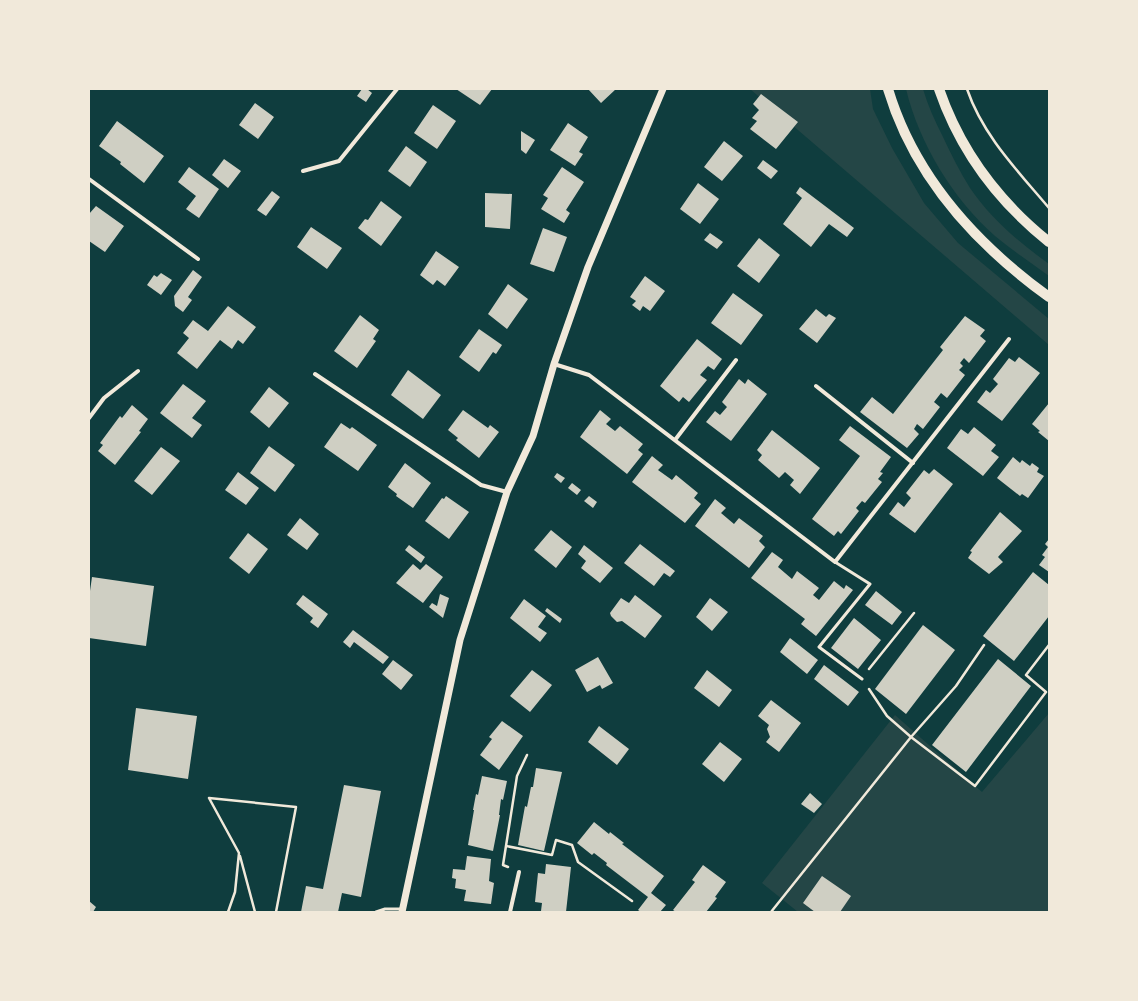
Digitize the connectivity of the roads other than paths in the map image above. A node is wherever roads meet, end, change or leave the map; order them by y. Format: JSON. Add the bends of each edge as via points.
{"nodes":[{"id":1,"x":397,"y":89,"type":"edge"},
{"id":2,"x":663,"y":89,"type":"edge"},
{"id":3,"x":888,"y":89,"type":"edge"},
{"id":4,"x":940,"y":89,"type":"edge"},
{"id":5,"x":303,"y":171,"type":"dead end"},
{"id":6,"x":89,"y":179,"type":"edge"},
{"id":7,"x":1049,"y":242,"type":"edge"},
{"id":8,"x":198,"y":259,"type":"dead end"},
{"id":9,"x":1049,"y":297,"type":"edge"},
{"id":10,"x":1009,"y":340,"type":"dead end"},
{"id":11,"x":736,"y":360,"type":"dead end"},
{"id":12,"x":554,"y":364,"type":"junction"},
{"id":13,"x":138,"y":371,"type":"dead end"},
{"id":14,"x":315,"y":374,"type":"dead end"},
{"id":15,"x":816,"y":386,"type":"dead end"},
{"id":16,"x":89,"y":418,"type":"edge"},
{"id":17,"x":675,"y":440,"type":"junction"},
{"id":18,"x":913,"y":463,"type":"junction"},
{"id":19,"x":507,"y":492,"type":"junction"},
{"id":20,"x":835,"y":562,"type":"junction"},
{"id":21,"x":862,"y":679,"type":"road end"},
{"id":22,"x":519,"y":872,"type":"road end"},
{"id":23,"x":402,"y":911,"type":"edge"},
{"id":24,"x":376,"y":912,"type":"edge"},
{"id":25,"x":510,"y":912,"type":"edge"}],
"edges":[{"from":1,"to":5,"type":"street","via":[[339,161]]},
{"from":2,"to":12,"type":"street","via":[[588,267]]},
{"from":3,"to":9,"type":"main road","via":[[895,111],[920,163],[959,216],[1005,262]]},
{"from":4,"to":7,"type":"main road","via":[[964,143],[990,183],[1013,210]]},
{"from":6,"to":8,"type":"street"},
{"from":10,"to":18,"type":"street"},
{"from":11,"to":17,"type":"street"},
{"from":12,"to":17,"type":"street","via":[[589,375]]},
{"from":12,"to":19,"type":"street","via":[[533,436]]},
{"from":13,"to":16,"type":"street","via":[[104,398]]},
{"from":14,"to":19,"type":"street","via":[[481,486]]},
{"from":15,"to":18,"type":"street"},
{"from":17,"to":20,"type":"street"},
{"from":18,"to":20,"type":"street"},
{"from":19,"to":23,"type":"street","via":[[460,640]]},
{"from":20,"to":21,"type":"lane","via":[[870,584],[819,647]]},
{"from":22,"to":25,"type":"street"},
{"from":23,"to":24,"type":"lane","via":[[385,909]]}]}
